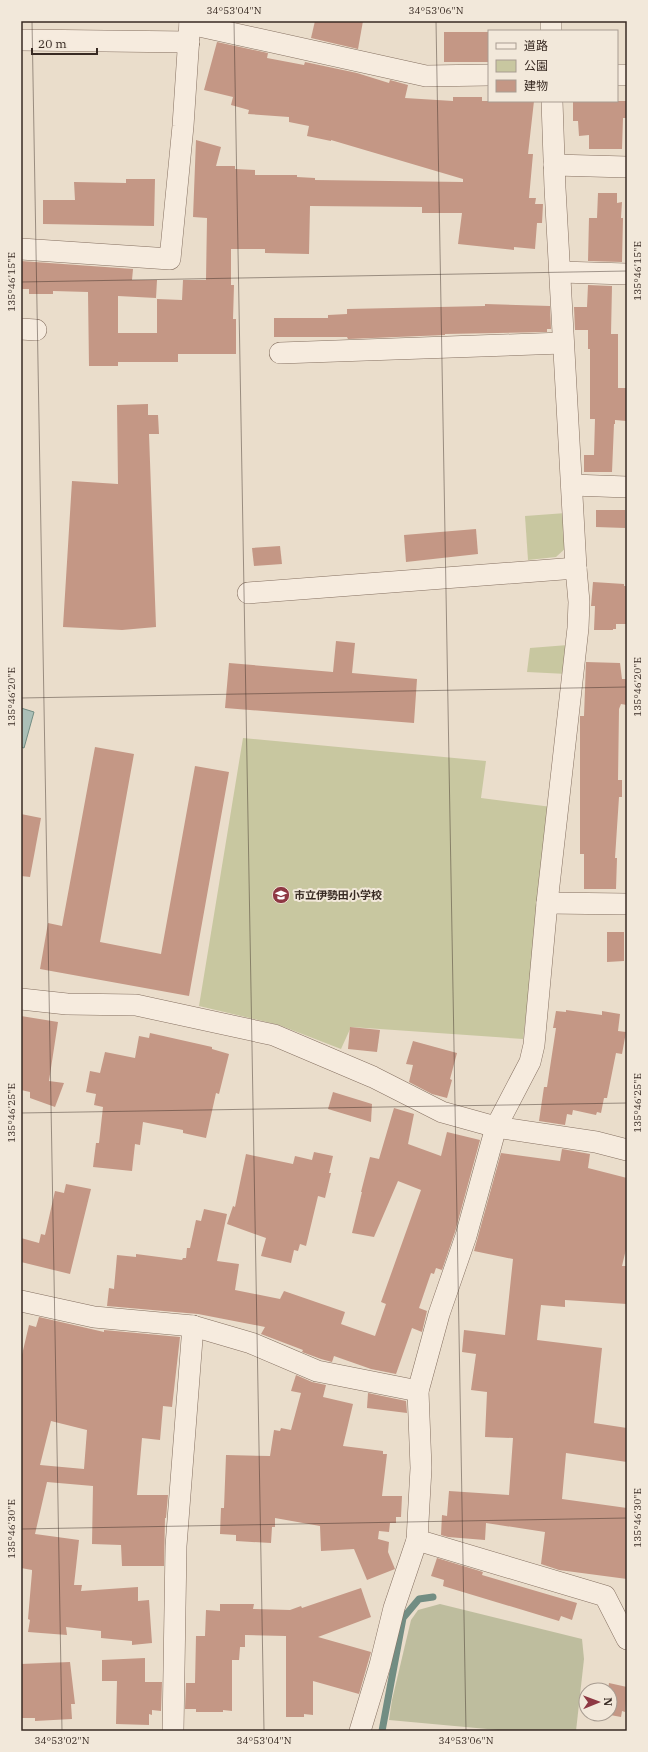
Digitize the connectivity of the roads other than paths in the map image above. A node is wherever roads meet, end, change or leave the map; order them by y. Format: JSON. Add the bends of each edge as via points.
{"nodes":[{"id":1,"x":190,"y":29,"type":"edge"},
{"id":2,"x":21,"y":40,"type":"edge"},
{"id":3,"x":488,"y":75,"type":"edge"},
{"id":4,"x":552,"y":102,"type":"edge"},
{"id":5,"x":554,"y":165,"type":"junction"},
{"id":6,"x":627,"y":167,"type":"edge"},
{"id":7,"x":21,"y":249,"type":"edge"},
{"id":8,"x":560,"y":272,"type":"junction"},
{"id":9,"x":627,"y":274,"type":"edge"},
{"id":10,"x":563,"y":343,"type":"junction"},
{"id":11,"x":280,"y":353,"type":"dead end"},
{"id":12,"x":572,"y":485,"type":"junction"},
{"id":13,"x":627,"y":487,"type":"edge"},
{"id":14,"x":576,"y":568,"type":"junction"},
{"id":15,"x":248,"y":593,"type":"dead end"},
{"id":16,"x":547,"y":902,"type":"junction"},
{"id":17,"x":627,"y":904,"type":"edge"},
{"id":18,"x":21,"y":999,"type":"edge"},
{"id":19,"x":496,"y":1127,"type":"junction"},
{"id":20,"x":627,"y":1150,"type":"edge"},
{"id":21,"x":21,"y":1301,"type":"edge"},
{"id":22,"x":193,"y":1326,"type":"junction"},
{"id":23,"x":418,"y":1391,"type":"junction"},
{"id":24,"x":417,"y":1540,"type":"junction"},
{"id":25,"x":627,"y":1639,"type":"edge"},
{"id":26,"x":173,"y":1731,"type":"edge"},
{"id":27,"x":360,"y":1731,"type":"edge"}],
"edges":[{"from":1,"to":2,"type":"street"},
{"from":1,"to":3,"type":"street","via":[[426,76]]},
{"from":1,"to":7,"type":"street","via":[[170,259]]},
{"from":4,"to":5,"type":"street"},
{"from":5,"to":6,"type":"street"},
{"from":5,"to":8,"type":"street"},
{"from":8,"to":9,"type":"street"},
{"from":8,"to":10,"type":"street"},
{"from":10,"to":11,"type":"street"},
{"from":10,"to":12,"type":"street"},
{"from":12,"to":13,"type":"street"},
{"from":12,"to":14,"type":"street"},
{"from":14,"to":15,"type":"street"},
{"from":14,"to":16,"type":"street","via":[[578,628]]},
{"from":16,"to":17,"type":"street"},
{"from":16,"to":19,"type":"street","via":[[534,1045],[530,1062]]},
{"from":18,"to":19,"type":"street","via":[[67,1004],[136,1005],[274,1035],[373,1077],[442,1112]]},
{"from":19,"to":20,"type":"street","via":[[596,1142]]},
{"from":19,"to":23,"type":"street","via":[[466,1236],[439,1314]]},
{"from":21,"to":22,"type":"street","via":[[94,1317]]},
{"from":22,"to":23,"type":"street","via":[[251,1343],[317,1371]]},
{"from":22,"to":26,"type":"street","via":[[176,1546]]},
{"from":23,"to":24,"type":"street","via":[[421,1468]]},
{"from":24,"to":25,"type":"street","via":[[605,1596]]},
{"from":24,"to":27,"type":"street","via":[[394,1608]]}]}
